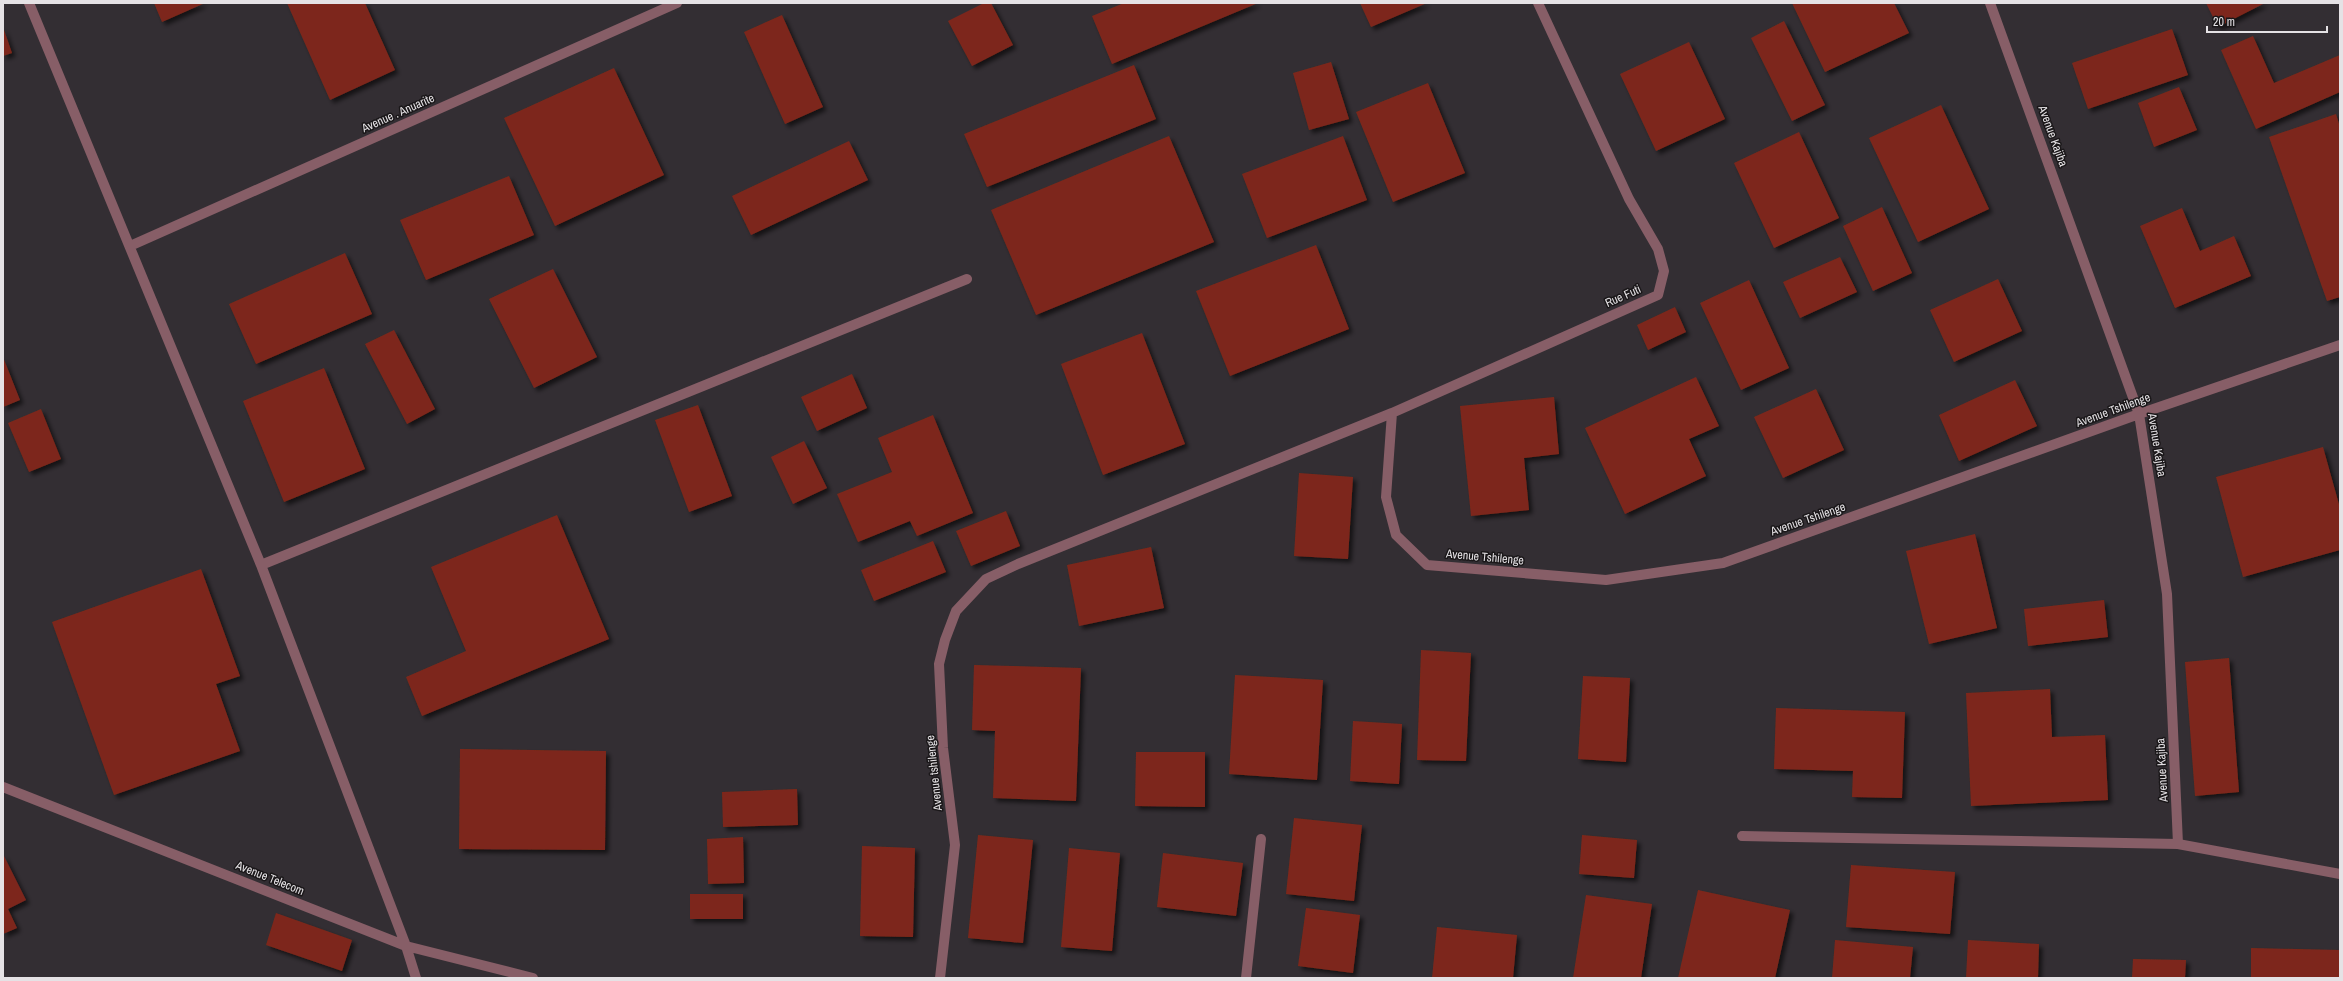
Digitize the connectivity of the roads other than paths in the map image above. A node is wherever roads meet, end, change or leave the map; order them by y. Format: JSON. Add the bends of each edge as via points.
{"nodes":[{"id":1,"x":29,"y":3,"type":"edge"},
{"id":2,"x":677,"y":3,"type":"edge"},
{"id":3,"x":1538,"y":3,"type":"edge"},
{"id":4,"x":1990,"y":3,"type":"edge"},
{"id":5,"x":130,"y":246,"type":"junction"},
{"id":6,"x":967,"y":279,"type":"dead end"},
{"id":7,"x":2340,"y":345,"type":"edge"},
{"id":8,"x":1392,"y":413,"type":"junction"},
{"id":9,"x":2139,"y":414,"type":"junction"},
{"id":10,"x":261,"y":565,"type":"junction"},
{"id":11,"x":3,"y":787,"type":"edge"},
{"id":12,"x":1742,"y":836,"type":"dead end"},
{"id":13,"x":1261,"y":839,"type":"dead end"},
{"id":14,"x":2178,"y":844,"type":"junction"},
{"id":15,"x":2340,"y":874,"type":"edge"},
{"id":16,"x":406,"y":946,"type":"junction"},
{"id":17,"x":416,"y":978,"type":"edge"},
{"id":18,"x":533,"y":978,"type":"edge"},
{"id":19,"x":940,"y":978,"type":"edge"},
{"id":20,"x":1246,"y":978,"type":"edge"}],
"edges":[{"from":1,"to":5,"type":"street"},
{"from":2,"to":5,"type":"street","name":"Avenue . Anuarite"},
{"from":3,"to":8,"type":"street","name":"Rue Futi","via":[[1629,199],[1658,248],[1664,271],[1658,295]]},
{"from":4,"to":9,"type":"street","name":"Avenue Kajiba"},
{"from":5,"to":10,"type":"street"},
{"from":6,"to":10,"type":"street"},
{"from":7,"to":9,"type":"street","name":"Avenue Tshilenge"},
{"from":8,"to":9,"type":"street","name":"Avenue Tshilenge","via":[[1386,497],[1396,536],[1427,565],[1606,580],[1723,563]]},
{"from":8,"to":19,"type":"street","name":"Avenue tshilenge","via":[[1018,564],[986,579],[956,611],[939,664],[943,748],[954,844]]},
{"from":9,"to":14,"type":"street","name":"Avenue Kajiba","via":[[2167,594]]},
{"from":10,"to":16,"type":"street"},
{"from":11,"to":16,"type":"street","name":"Avenue Telecom"},
{"from":12,"to":14,"type":"street"},
{"from":13,"to":20,"type":"street"},
{"from":14,"to":15,"type":"street"},
{"from":16,"to":17,"type":"street"},
{"from":16,"to":18,"type":"street","name":"Avenue Telecom"}]}
